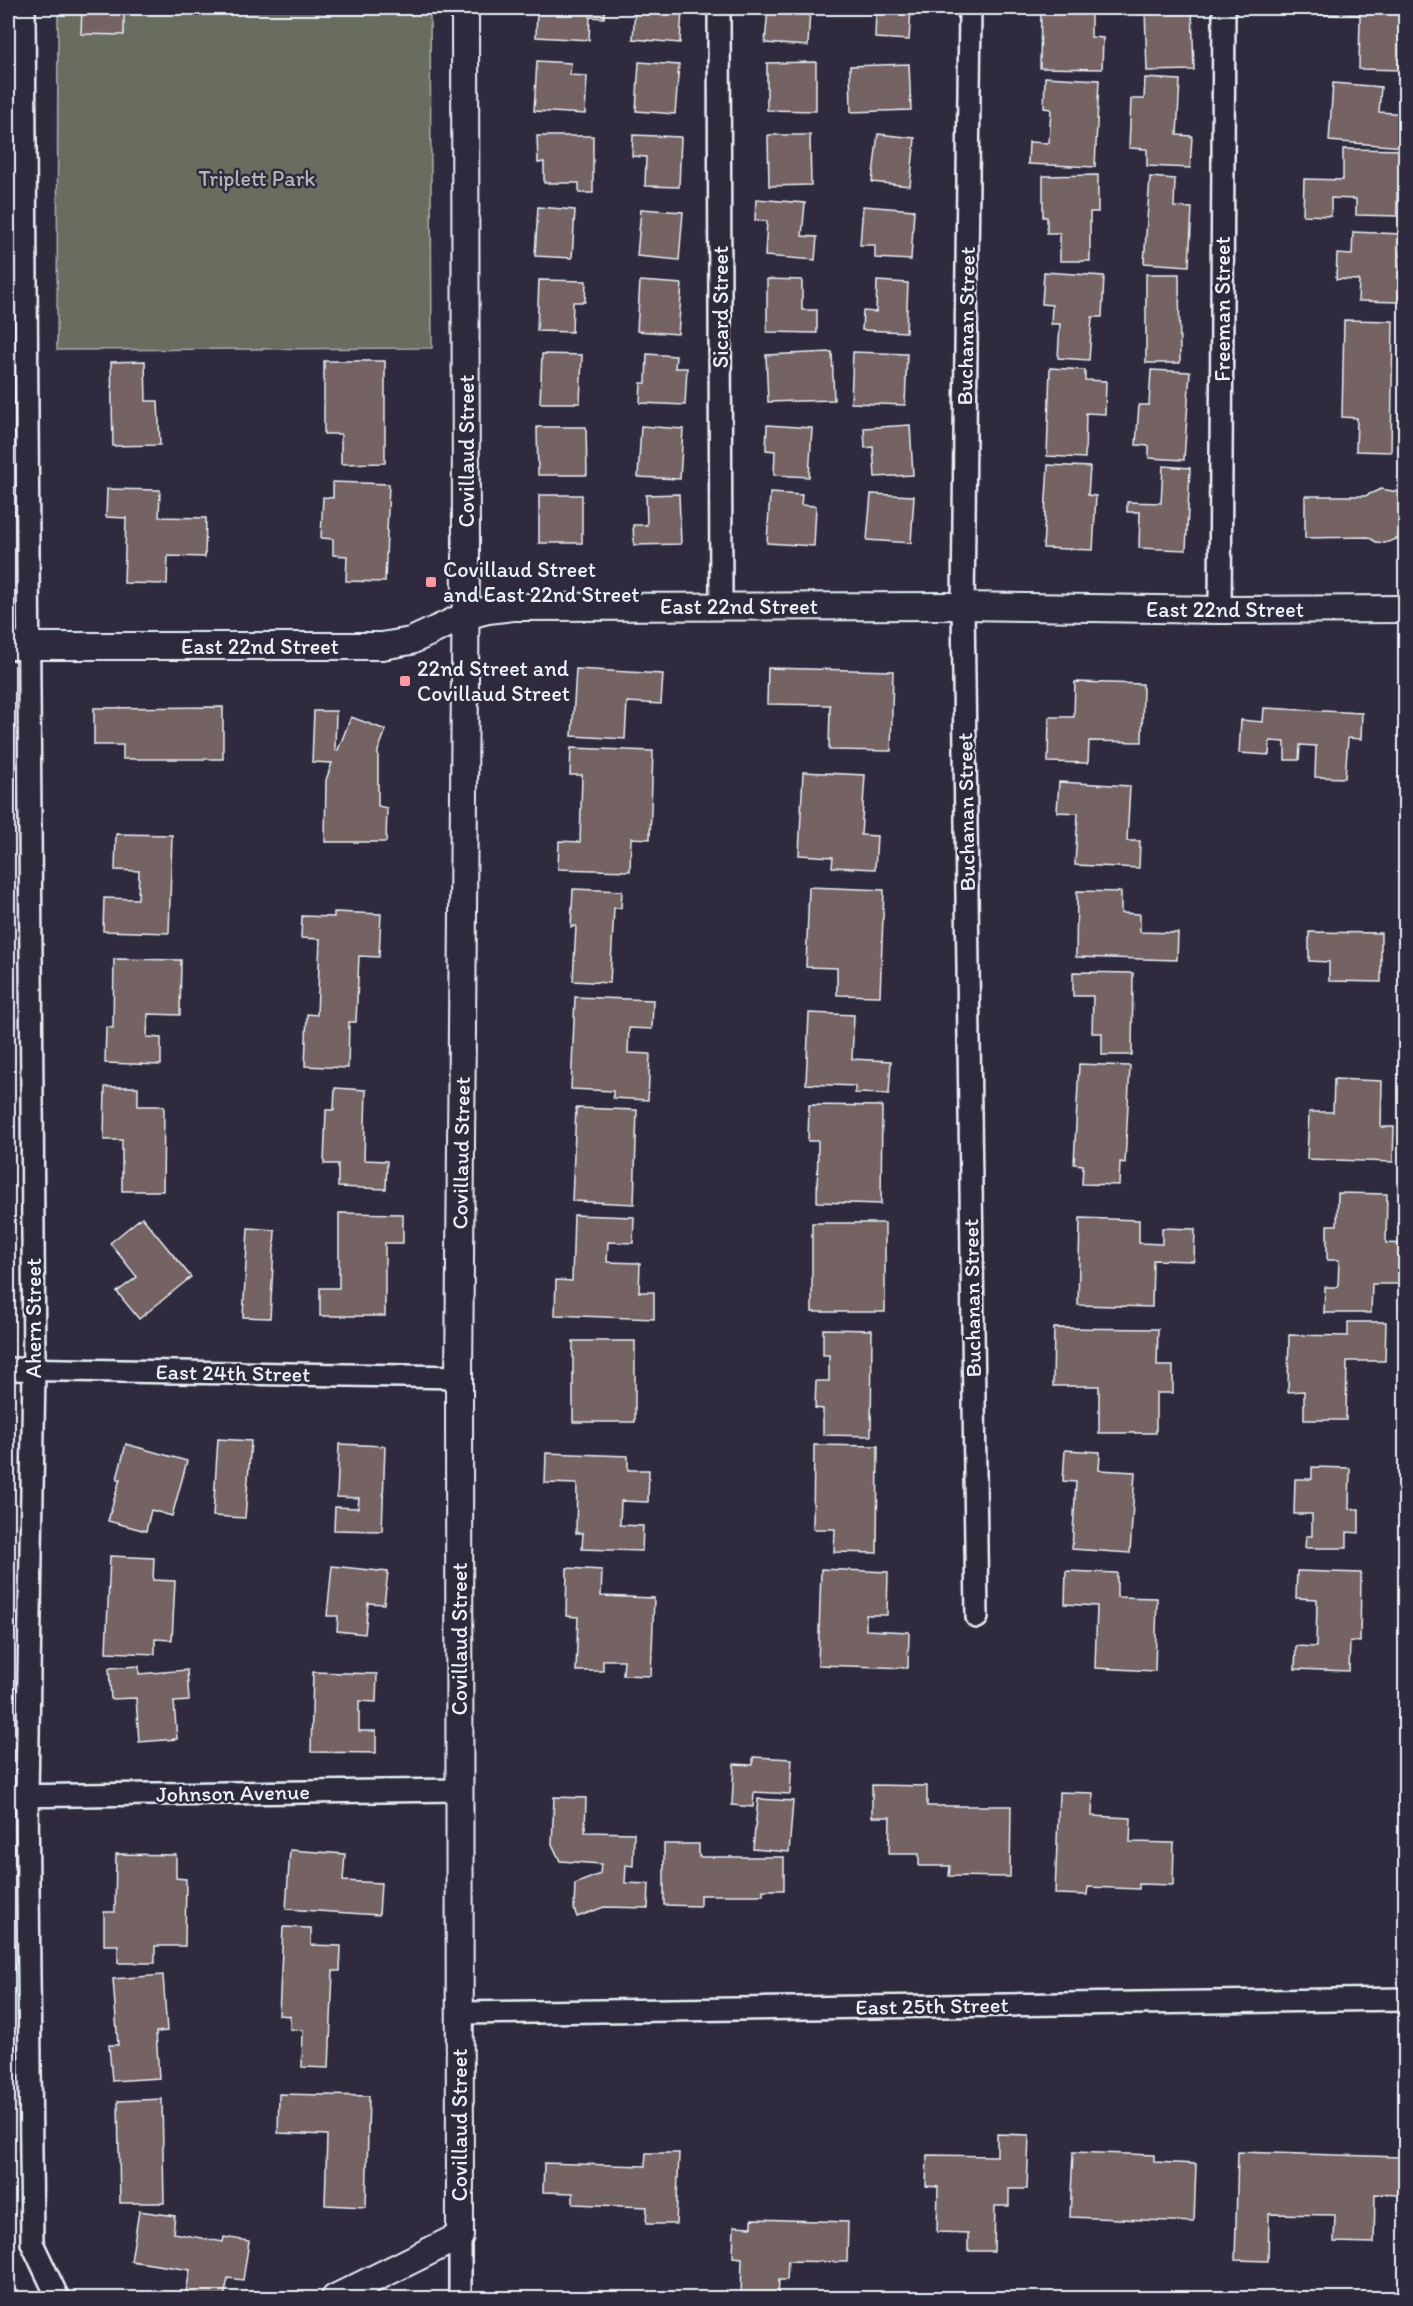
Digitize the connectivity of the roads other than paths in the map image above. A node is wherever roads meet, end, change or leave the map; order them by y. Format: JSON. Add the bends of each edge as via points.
{"nodes":[{"id":1,"x":24,"y":8,"type":"edge"},
{"id":2,"x":465,"y":8,"type":"edge"},
{"id":3,"x":719,"y":8,"type":"edge"},
{"id":4,"x":970,"y":8,"type":"edge"},
{"id":5,"x":1224,"y":8,"type":"edge"},
{"id":6,"x":16,"y":248,"type":"edge"},
{"id":7,"x":721,"y":606,"type":"junction"},
{"id":8,"x":963,"y":606,"type":"junction"},
{"id":9,"x":1406,"y":609,"type":"edge"},
{"id":10,"x":1220,"y":610,"type":"junction"},
{"id":11,"x":465,"y":616,"type":"junction"},
{"id":12,"x":18,"y":646,"type":"edge"},
{"id":13,"x":8,"y":1369,"type":"edge"},
{"id":14,"x":34,"y":1369,"type":"junction"},
{"id":15,"x":459,"y":1377,"type":"junction"},
{"id":16,"x":977,"y":1617,"type":"dead end"},
{"id":17,"x":459,"y":1790,"type":"junction"},
{"id":18,"x":17,"y":1796,"type":"edge"},
{"id":19,"x":1406,"y":1999,"type":"edge"},
{"id":20,"x":459,"y":2013,"type":"junction"},
{"id":21,"x":460,"y":2236,"type":"junction"},
{"id":22,"x":58,"y":2298,"type":"edge"},
{"id":23,"x":335,"y":2298,"type":"edge"},
{"id":24,"x":460,"y":2298,"type":"edge"}],
"edges":[{"from":1,"to":6,"type":"street","name":"Ahern Street"},
{"from":2,"to":11,"type":"street","name":"Covillaud Street"},
{"from":3,"to":7,"type":"street","name":"Sicard Street"},
{"from":4,"to":8,"type":"street","name":"Buchanan Street"},
{"from":5,"to":10,"type":"street","name":"Freeman Street"},
{"from":6,"to":12,"type":"street","name":"Ahern Street"},
{"from":7,"to":8,"type":"street","name":"East 22nd Street"},
{"from":7,"to":11,"type":"street","name":"East 22nd Street","via":[[513,608]]},
{"from":8,"to":10,"type":"street","name":"East 22nd Street"},
{"from":8,"to":16,"type":"street","name":"Buchanan Street"},
{"from":9,"to":10,"type":"street","name":"East 22nd Street"},
{"from":11,"to":12,"type":"street","name":"East 22nd Street","via":[[411,641],[382,646]]},
{"from":11,"to":15,"type":"street","name":"Covillaud Street"},
{"from":12,"to":14,"type":"street","name":"Ahern Street"},
{"from":13,"to":14,"type":"street","name":"East 24th Street"},
{"from":14,"to":15,"type":"street","name":"East 24th Street"},
{"from":14,"to":18,"type":"street","name":"Ahern Street"},
{"from":15,"to":17,"type":"street","name":"Covillaud Street"},
{"from":17,"to":18,"type":"street","name":"Johnson Avenue"},
{"from":17,"to":20,"type":"street","name":"Covillaud Street"},
{"from":18,"to":22,"type":"street","name":"Ahern Street","via":[[32,2242]]},
{"from":19,"to":20,"type":"street","name":"East 25th Street"},
{"from":20,"to":21,"type":"street","name":"Covillaud Street"},
{"from":21,"to":23,"type":"street"},
{"from":21,"to":24,"type":"street","name":"Covillaud Street"}]}
